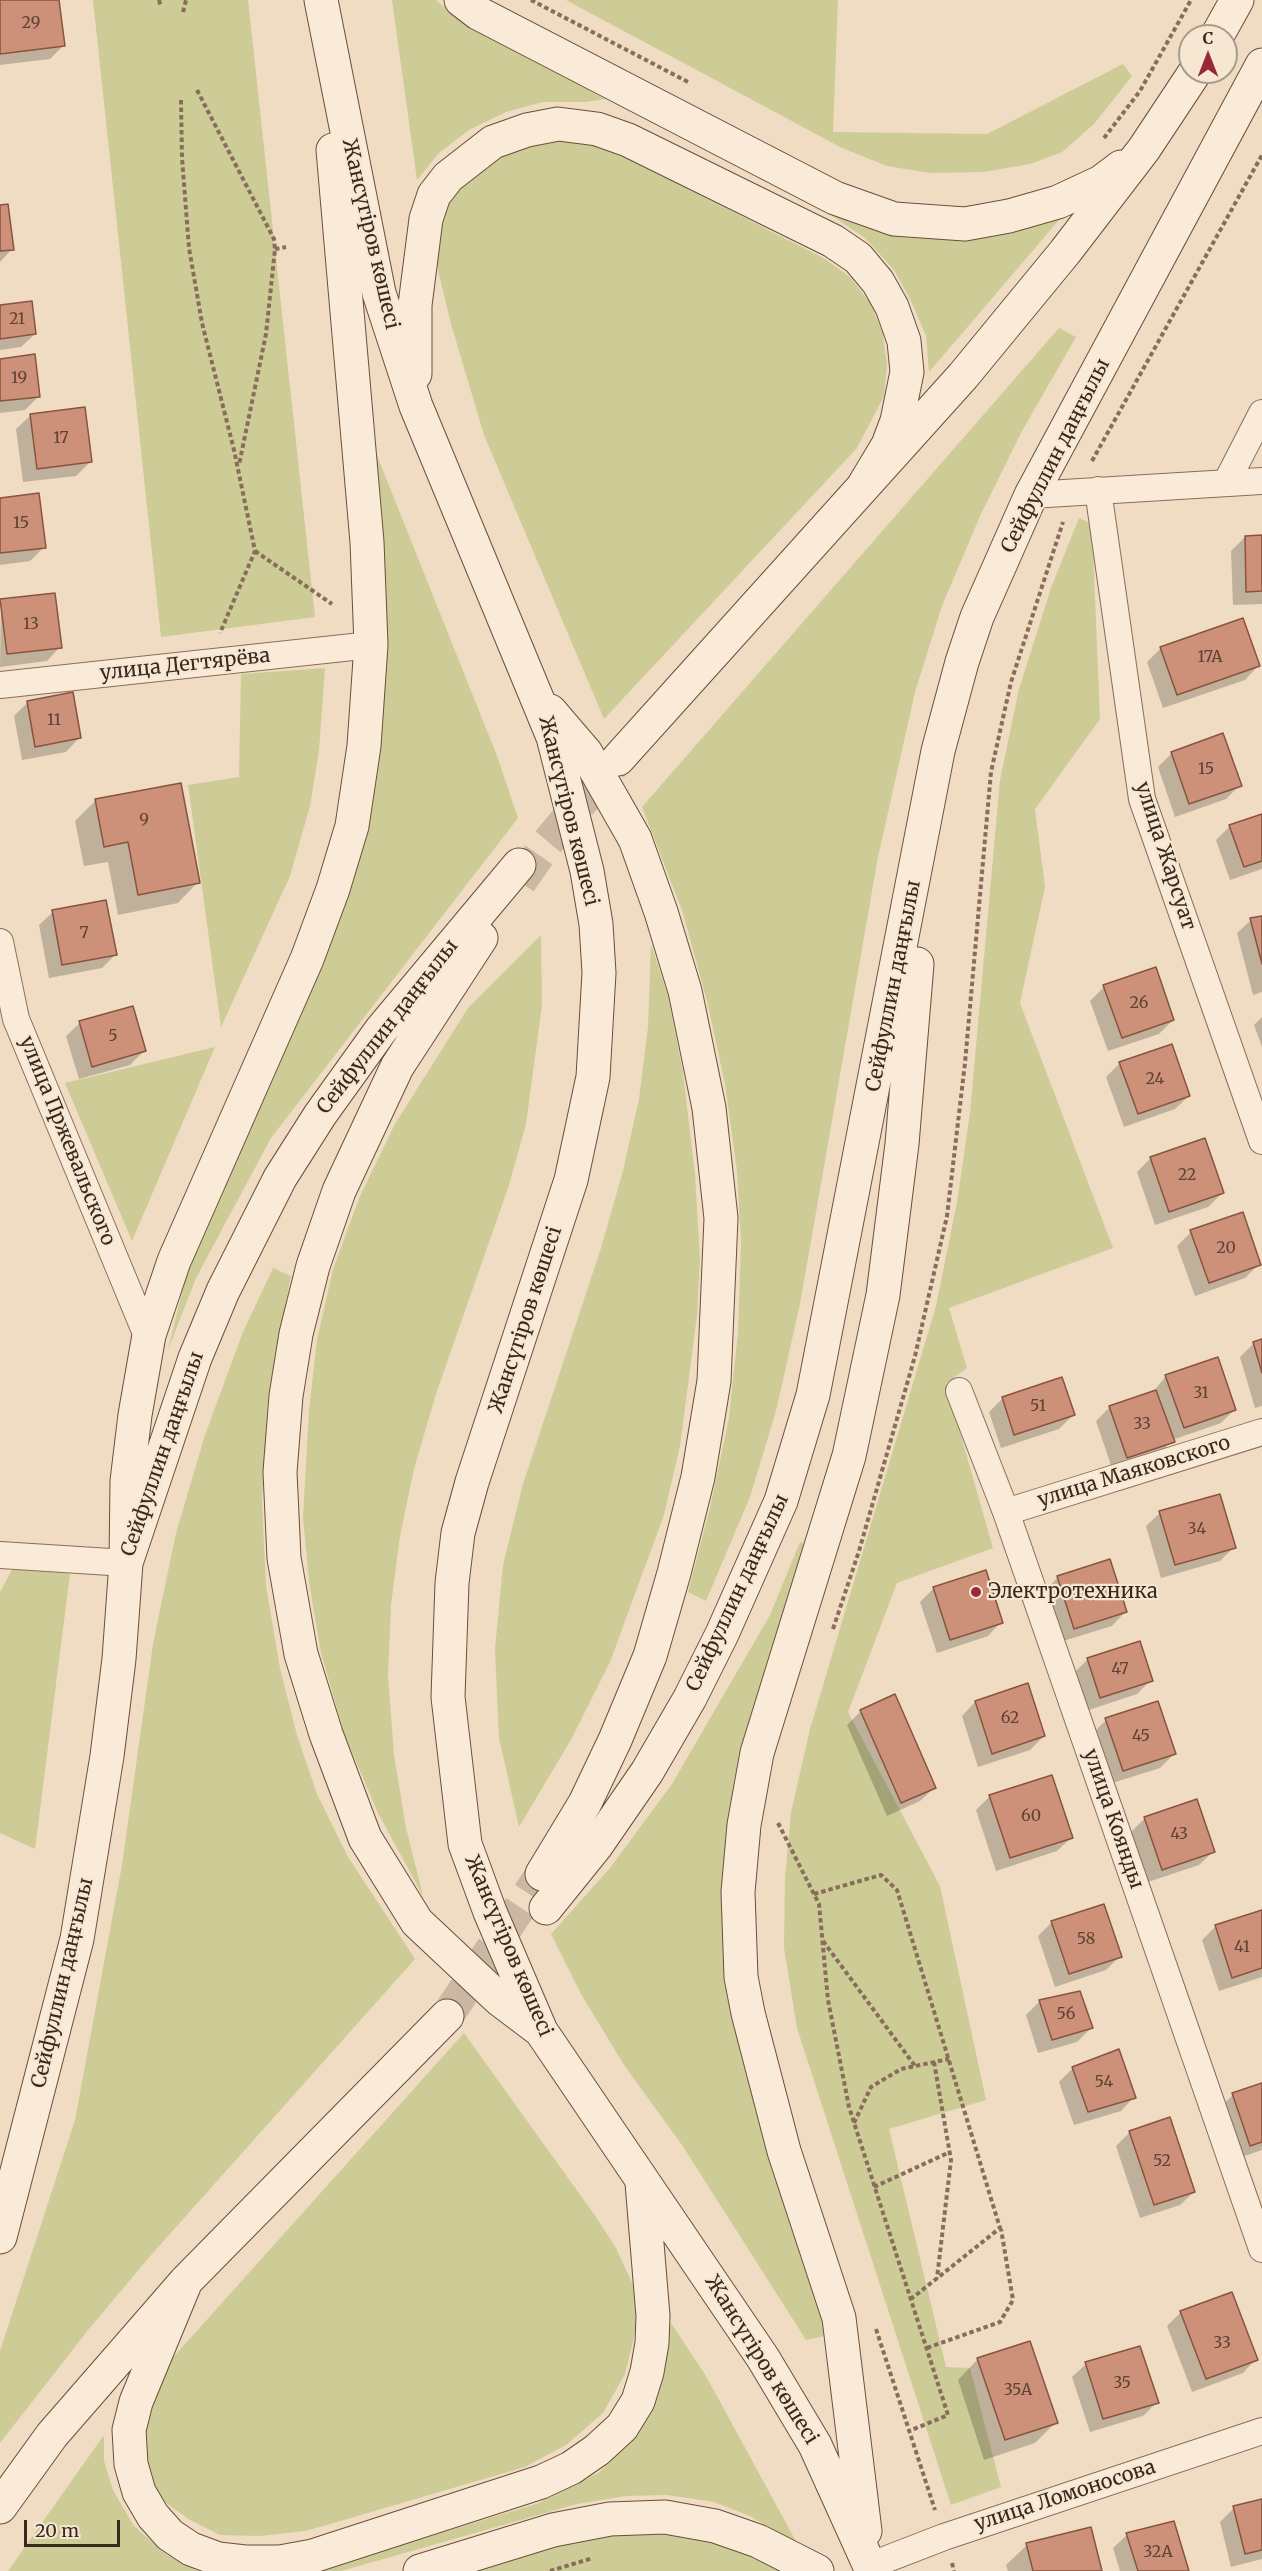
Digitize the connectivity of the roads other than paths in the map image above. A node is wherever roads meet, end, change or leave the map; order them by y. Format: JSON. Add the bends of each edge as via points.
{"nodes":[{"id":1,"x":320,"y":0,"type":"edge"},
{"id":2,"x":461,"y":0,"type":"edge"},
{"id":3,"x":1237,"y":0,"type":"edge"},
{"id":4,"x":1224,"y":24,"type":"edge"},
{"id":5,"x":1262,"y":65,"type":"edge"},
{"id":6,"x":1187,"y":84,"type":"edge"},
{"id":7,"x":1144,"y":149,"type":"junction"},
{"id":8,"x":416,"y":406,"type":"junction"},
{"id":9,"x":1262,"y":413,"type":"edge"},
{"id":10,"x":1262,"y":481,"type":"edge"},
{"id":11,"x":1226,"y":483,"type":"junction"},
{"id":12,"x":864,"y":485,"type":"junction"},
{"id":13,"x":1086,"y":491,"type":"junction"},
{"id":14,"x":1031,"y":495,"type":"junction"},
{"id":15,"x":370,"y":645,"type":"junction"},
{"id":16,"x":0,"y":686,"type":"edge"},
{"id":17,"x":537,"y":696,"type":"junction"},
{"id":18,"x":618,"y":759,"type":"tunnel mouth"},
{"id":19,"x":931,"y":793,"type":"junction"},
{"id":20,"x":0,"y":942,"type":"edge"},
{"id":21,"x":1262,"y":1141,"type":"edge"},
{"id":22,"x":149,"y":1335,"type":"junction"},
{"id":23,"x":959,"y":1391,"type":"dead end"},
{"id":24,"x":1262,"y":1432,"type":"edge"},
{"id":25,"x":1006,"y":1512,"type":"junction"},
{"id":26,"x":0,"y":1555,"type":"edge"},
{"id":27,"x":126,"y":1563,"type":"junction"},
{"id":28,"x":542,"y":1874,"type":"tunnel mouth"},
{"id":29,"x":546,"y":1908,"type":"tunnel mouth"},
{"id":30,"x":447,"y":2016,"type":"tunnel mouth"},
{"id":31,"x":541,"y":2031,"type":"junction"},
{"id":32,"x":9,"y":2165,"type":"edge"},
{"id":33,"x":642,"y":2181,"type":"junction"},
{"id":34,"x":0,"y":2237,"type":"edge"},
{"id":35,"x":1262,"y":2249,"type":"edge"},
{"id":36,"x":186,"y":2281,"type":"junction"},
{"id":37,"x":1262,"y":2431,"type":"edge"},
{"id":38,"x":0,"y":2507,"type":"edge"},
{"id":39,"x":871,"y":2568,"type":"edge"},
{"id":40,"x":420,"y":2571,"type":"edge"},
{"id":41,"x":817,"y":2571,"type":"edge"}],
"edges":[{"from":1,"to":8,"type":"main road","name":"Жансүгіров көшесі","via":[[380,293]]},
{"from":1,"to":15,"type":"main road","via":[[367,542]]},
{"from":2,"to":7,"type":"main road","via":[[478,13],[835,198],[894,219],[965,224],[1019,213],[1058,202],[1101,183]]},
{"from":3,"to":4,"type":"main road"},
{"from":5,"to":14,"type":"main road","name":"Сейфуллин даңғылы"},
{"from":6,"to":7,"type":"main road"},
{"from":7,"to":12,"type":"main road","via":[[963,376]]},
{"from":8,"to":12,"type":"main road","via":[[415,305],[426,219],[434,195],[448,177],[493,142],[558,124],[597,129],[628,140],[833,241],[858,258],[878,282],[904,341],[907,372],[888,445]]},
{"from":8,"to":17,"type":"main road","name":"Жансүгіров көшесі"},
{"from":9,"to":11,"type":"street"},
{"from":10,"to":11,"type":"street"},
{"from":11,"to":13,"type":"street"},
{"from":12,"to":18,"type":"main road"},
{"from":13,"to":14,"type":"street"},
{"from":13,"to":21,"type":"street","name":"улица Жарсуат","via":[[1142,799]]},
{"from":14,"to":19,"type":"main road","name":"Сейфуллин даңғылы","via":[[977,617],[947,713]]},
{"from":15,"to":16,"type":"street","name":"улица Дегтярёва"},
{"from":15,"to":22,"type":"main road","via":[[365,735],[352,826],[333,889],[307,959],[174,1262]]},
{"from":17,"to":28,"type":"main road","via":[[586,753],[635,839],[685,991],[709,1108],[721,1218],[714,1380],[698,1477],[674,1573],[650,1656],[615,1740],[585,1803]]},
{"from":17,"to":31,"type":"main road","name":"Жансүгіров көшесі","via":[[553,737],[587,871],[596,924],[599,973],[593,1077],[565,1203],[458,1533],[448,1697],[465,1844]]},
{"from":19,"to":29,"type":"main road","name":"Сейфуллин даңғылы","via":[[823,1351],[781,1501],[690,1698],[647,1772],[596,1846]]},
{"from":19,"to":39,"type":"main road","via":[[902,1144],[883,1295],[849,1456],[757,1753],[744,1825],[738,1892],[741,1977],[748,2013],[784,2151],[839,2318]]},
{"from":20,"to":22,"type":"street","name":"улица Пржевальского","via":[[16,1018]]},
{"from":22,"to":27,"type":"main road","via":[[127,1481]]},
{"from":23,"to":25,"type":"street","name":"улица Коянды"},
{"from":24,"to":25,"type":"street","name":"улица Маяковского"},
{"from":25,"to":35,"type":"street","name":"улица Коянды"},
{"from":26,"to":27,"type":"street"},
{"from":27,"to":31,"type":"main road","name":"Сейфуллин даңғылы","via":[[195,1358],[223,1291],[280,1178],[381,1030],[519,874],[397,1067],[339,1191],[313,1266],[296,1334],[280,1472],[284,1558],[301,1654],[365,1838],[417,1922],[499,1999]]},
{"from":27,"to":32,"type":"main road","name":"Сейфуллин даңғылы","via":[[107,1756],[77,1940]]},
{"from":30,"to":36,"type":"main road"},
{"from":31,"to":33,"type":"main road","name":"Жансүгіров көшесі"},
{"from":32,"to":34,"type":"main road","name":"Сейфуллин даңғылы"},
{"from":33,"to":36,"type":"main road","via":[[652,2343],[638,2401],[622,2427],[571,2468],[541,2482],[313,2556],[280,2562],[218,2559],[170,2535],[139,2492],[131,2464],[129,2430],[136,2402]]},
{"from":33,"to":39,"type":"main road","name":"Жансүгіров көшесі","via":[[763,2358],[815,2445]]},
{"from":36,"to":38,"type":"main road","via":[[52,2435]]},
{"from":37,"to":39,"type":"street","name":"улица Ломоносова","via":[[944,2537]]},
{"from":40,"to":41,"type":"main road","via":[[553,2530],[610,2519],[665,2517],[715,2526],[758,2541]]}]}
